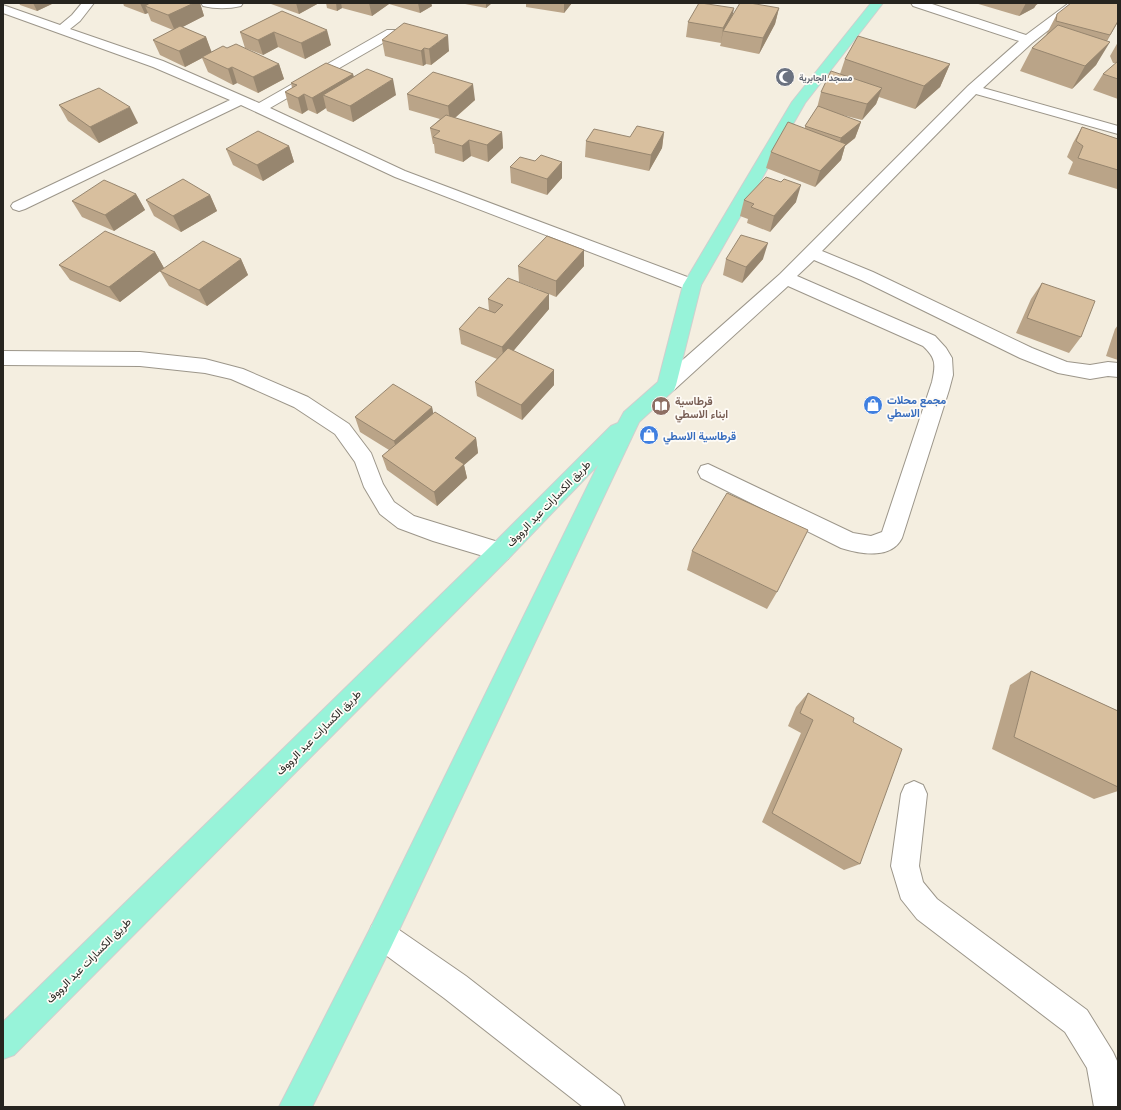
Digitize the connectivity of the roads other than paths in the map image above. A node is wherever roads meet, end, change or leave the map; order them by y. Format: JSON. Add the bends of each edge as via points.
{"nodes":[{"id":1,"x":88,"y":3,"type":"edge"},
{"id":2,"x":207,"y":3,"type":"edge"},
{"id":3,"x":237,"y":3,"type":"edge"},
{"id":4,"x":877,"y":3,"type":"edge"},
{"id":5,"x":917,"y":3,"type":"edge"},
{"id":6,"x":3,"y":9,"type":"edge"},
{"id":7,"x":1078,"y":10,"type":"edge"},
{"id":8,"x":61,"y":30,"type":"junction"},
{"id":9,"x":391,"y":33,"type":"edge"},
{"id":10,"x":1028,"y":40,"type":"junction"},
{"id":11,"x":973,"y":89,"type":"junction"},
{"id":12,"x":241,"y":100,"type":"junction"},
{"id":13,"x":259,"y":109,"type":"junction"},
{"id":14,"x":1118,"y":130,"type":"edge"},
{"id":15,"x":19,"y":206,"type":"dead end"},
{"id":16,"x":812,"y":253,"type":"junction"},
{"id":17,"x":786,"y":278,"type":"junction"},
{"id":18,"x":692,"y":285,"type":"junction"},
{"id":19,"x":3,"y":358,"type":"edge"},
{"id":20,"x":1118,"y":370,"type":"edge"},
{"id":21,"x":667,"y":385,"type":"junction"},
{"id":22,"x":631,"y":418,"type":"junction"},
{"id":23,"x":708,"y":472,"type":"dead end"},
{"id":24,"x":500,"y":552,"type":"junction"},
{"id":25,"x":914,"y":794,"type":"dead end"},
{"id":26,"x":382,"y":935,"type":"junction"},
{"id":27,"x":3,"y":1044,"type":"edge"},
{"id":28,"x":296,"y":1107,"type":"edge"},
{"id":29,"x":609,"y":1107,"type":"edge"},
{"id":30,"x":1110,"y":1107,"type":"edge"}],
"edges":[{"from":1,"to":8,"type":"street","via":[[76,18]]},
{"from":2,"to":3,"type":"street"},
{"from":4,"to":18,"type":"main road","via":[[799,102]]},
{"from":5,"to":10,"type":"street"},
{"from":6,"to":8,"type":"street"},
{"from":7,"to":10,"type":"street","via":[[1064,12]]},
{"from":8,"to":12,"type":"street","via":[[158,64]]},
{"from":9,"to":13,"type":"street"},
{"from":10,"to":11,"type":"street"},
{"from":11,"to":14,"type":"street"},
{"from":11,"to":16,"type":"street"},
{"from":12,"to":13,"type":"street"},
{"from":12,"to":15,"type":"street"},
{"from":13,"to":18,"type":"street","via":[[400,174],[552,234]]},
{"from":16,"to":17,"type":"street"},
{"from":16,"to":20,"type":"street","via":[[1065,368],[1090,372]]},
{"from":17,"to":21,"type":"street"},
{"from":17,"to":23,"type":"street","via":[[929,341],[944,359],[940,390],[891,538],[875,546],[849,541]]},
{"from":18,"to":21,"type":"main road"},
{"from":19,"to":24,"type":"street","via":[[140,359],[205,366],[236,374],[301,402],[342,429],[364,459],[374,487],[387,508],[406,522]]},
{"from":21,"to":22,"type":"main road","name":"طريق الكسارات عبد الرووف"},
{"from":22,"to":24,"type":"main road","name":"طريق الكسارات عبد الرووف"},
{"from":22,"to":26,"type":"main road"},
{"from":24,"to":27,"type":"main road","name":"طريق الكسارات عبد الرووف"},
{"from":25,"to":30,"type":"street","via":[[905,866],[911,889],[927,909],[1076,1021],[1102,1063]]},
{"from":26,"to":28,"type":"main road"},
{"from":26,"to":29,"type":"street","via":[[455,987]]}]}
